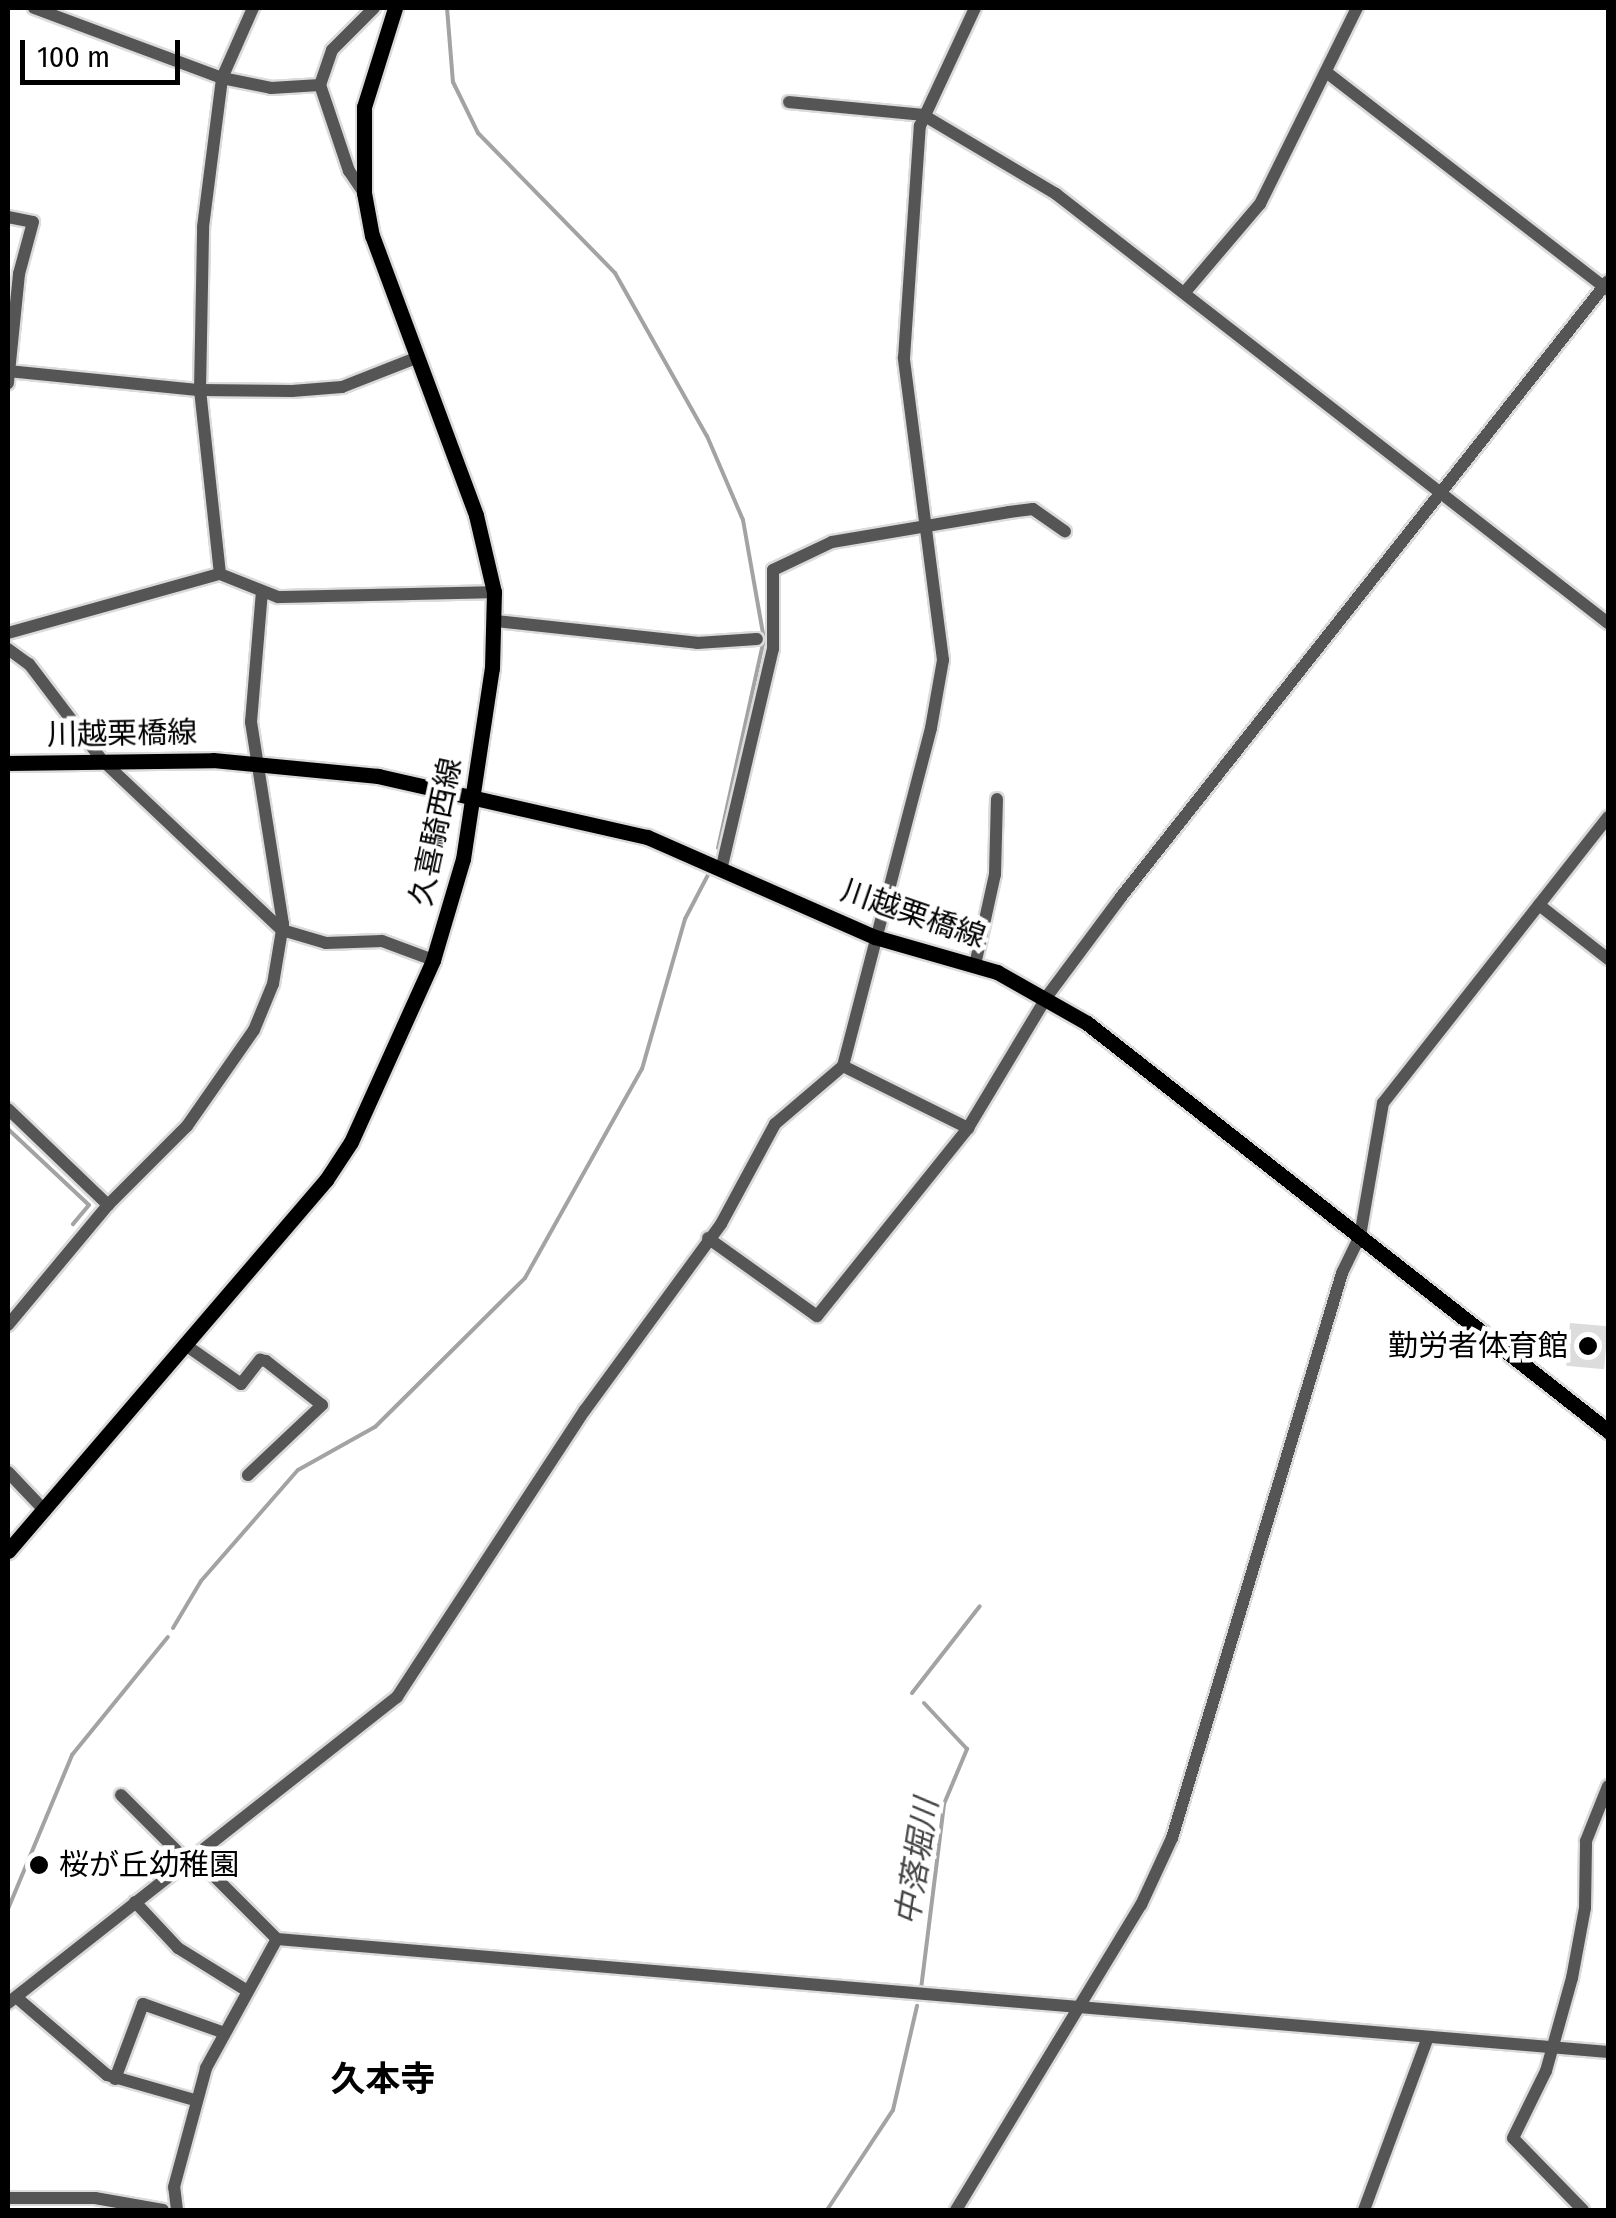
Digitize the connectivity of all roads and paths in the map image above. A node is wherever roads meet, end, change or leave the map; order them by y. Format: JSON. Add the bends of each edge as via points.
{"nodes":[{"id":1,"x":34,"y":8,"type":"edge"},
{"id":2,"x":253,"y":8,"type":"edge"},
{"id":3,"x":374,"y":8,"type":"edge"},
{"id":4,"x":396,"y":8,"type":"edge"},
{"id":5,"x":975,"y":8,"type":"edge"},
{"id":6,"x":1357,"y":8,"type":"edge"},
{"id":7,"x":1326,"y":72,"type":"junction"},
{"id":8,"x":222,"y":78,"type":"junction"},
{"id":9,"x":320,"y":85,"type":"junction"},
{"id":10,"x":788,"y":102,"type":"dead end"},
{"id":11,"x":923,"y":115,"type":"junction"},
{"id":12,"x":364,"y":192,"type":"junction"},
{"id":13,"x":8,"y":217,"type":"edge"},
{"id":14,"x":1607,"y":286,"type":"edge"},
{"id":15,"x":1184,"y":292,"type":"junction"},
{"id":16,"x":416,"y":358,"type":"junction"},
{"id":17,"x":8,"y":375,"type":"edge"},
{"id":18,"x":200,"y":390,"type":"junction"},
{"id":19,"x":1442,"y":492,"type":"junction"},
{"id":20,"x":924,"y":528,"type":"junction"},
{"id":21,"x":1065,"y":531,"type":"dead end"},
{"id":22,"x":220,"y":574,"type":"junction"},
{"id":23,"x":262,"y":591,"type":"junction"},
{"id":24,"x":494,"y":592,"type":"junction"},
{"id":25,"x":496,"y":621,"type":"junction"},
{"id":26,"x":1608,"y":623,"type":"edge"},
{"id":27,"x":8,"y":632,"type":"edge"},
{"id":28,"x":757,"y":639,"type":"dead end"},
{"id":29,"x":8,"y":649,"type":"edge"},
{"id":30,"x":102,"y":760,"type":"junction"},
{"id":31,"x":255,"y":762,"type":"junction"},
{"id":32,"x":8,"y":764,"type":"edge"},
{"id":33,"x":996,"y":799,"type":"dead end"},
{"id":34,"x":475,"y":800,"type":"junction"},
{"id":35,"x":1608,"y":817,"type":"edge"},
{"id":36,"x":722,"y":866,"type":"junction"},
{"id":37,"x":1539,"y":905,"type":"junction"},
{"id":38,"x":282,"y":930,"type":"junction"},
{"id":39,"x":876,"y":937,"type":"junction"},
{"id":40,"x":1608,"y":959,"type":"edge"},
{"id":41,"x":433,"y":960,"type":"junction"},
{"id":42,"x":976,"y":965,"type":"junction"},
{"id":43,"x":1048,"y":995,"type":"junction"},
{"id":44,"x":843,"y":1066,"type":"junction"},
{"id":45,"x":8,"y":1109,"type":"edge"},
{"id":46,"x":968,"y":1128,"type":"junction"},
{"id":47,"x":108,"y":1205,"type":"junction"},
{"id":48,"x":1360,"y":1236,"type":"junction"},
{"id":49,"x":708,"y":1238,"type":"junction"},
{"id":50,"x":8,"y":1325,"type":"edge"},
{"id":51,"x":187,"y":1346,"type":"junction"},
{"id":52,"x":1608,"y":1431,"type":"edge"},
{"id":53,"x":8,"y":1472,"type":"edge"},
{"id":54,"x":248,"y":1475,"type":"dead end"},
{"id":55,"x":45,"y":1511,"type":"junction"},
{"id":56,"x":8,"y":1552,"type":"edge"},
{"id":57,"x":1608,"y":1786,"type":"edge"},
{"id":58,"x":121,"y":1795,"type":"dead end"},
{"id":59,"x":191,"y":1858,"type":"junction"},
{"id":60,"x":135,"y":1902,"type":"junction"},
{"id":61,"x":278,"y":1939,"type":"junction"},
{"id":62,"x":246,"y":1990,"type":"junction"},
{"id":63,"x":12,"y":2000,"type":"edge"},
{"id":64,"x":1077,"y":2012,"type":"junction"},
{"id":65,"x":222,"y":2032,"type":"junction"},
{"id":66,"x":1427,"y":2040,"type":"junction"},
{"id":67,"x":1552,"y":2047,"type":"junction"},
{"id":68,"x":1608,"y":2052,"type":"edge"},
{"id":69,"x":115,"y":2078,"type":"junction"},
{"id":70,"x":195,"y":2100,"type":"junction"},
{"id":71,"x":8,"y":2198,"type":"edge"},
{"id":72,"x":112,"y":2206,"type":"edge"},
{"id":73,"x":163,"y":2210,"type":"edge"},
{"id":74,"x":177,"y":2210,"type":"edge"},
{"id":75,"x":956,"y":2210,"type":"edge"},
{"id":76,"x":1364,"y":2210,"type":"edge"},
{"id":77,"x":1583,"y":2210,"type":"edge"}],
"edges":[{"from":1,"to":8,"type":"street"},
{"from":2,"to":8,"type":"street"},
{"from":3,"to":9,"type":"street","via":[[332,50]]},
{"from":4,"to":12,"type":"main road","name":"久喜騎西線","via":[[364,107]]},
{"from":5,"to":11,"type":"street"},
{"from":6,"to":7,"type":"street"},
{"from":7,"to":14,"type":"street"},
{"from":7,"to":15,"type":"street","via":[[1260,204]]},
{"from":8,"to":9,"type":"street","via":[[271,88]]},
{"from":8,"to":18,"type":"street","via":[[203,227]]},
{"from":9,"to":12,"type":"street","via":[[348,171]]},
{"from":10,"to":11,"type":"street"},
{"from":11,"to":15,"type":"street","via":[[1068,202]]},
{"from":11,"to":20,"type":"street","via":[[904,358]]},
{"from":12,"to":16,"type":"main road","name":"久喜騎西線","via":[[372,236]]},
{"from":13,"to":17,"type":"street","via":[[33,222]]},
{"from":14,"to":19,"type":"street"},
{"from":15,"to":19,"type":"street"},
{"from":16,"to":18,"type":"street","via":[[342,387]]},
{"from":16,"to":24,"type":"main road","name":"久喜騎西線","via":[[476,515]]},
{"from":17,"to":18,"type":"street"},
{"from":18,"to":22,"type":"street"},
{"from":19,"to":26,"type":"street"},
{"from":19,"to":43,"type":"street"},
{"from":20,"to":21,"type":"street","via":[[1033,509]]},
{"from":20,"to":36,"type":"street","via":[[832,542],[768,574],[776,631]]},
{"from":20,"to":39,"type":"street","via":[[943,660]]},
{"from":22,"to":23,"type":"street"},
{"from":22,"to":27,"type":"street"},
{"from":23,"to":24,"type":"street","via":[[278,597]]},
{"from":23,"to":31,"type":"street","via":[[251,722]]},
{"from":24,"to":25,"type":"main road","name":"久喜騎西線"},
{"from":25,"to":28,"type":"street","via":[[697,643]]},
{"from":25,"to":34,"type":"main road","name":"久喜騎西線"},
{"from":29,"to":30,"type":"street","via":[[29,664]]},
{"from":30,"to":31,"type":"main road","name":"川越栗橋線"},
{"from":30,"to":32,"type":"main road","name":"川越栗橋線"},
{"from":30,"to":38,"type":"street"},
{"from":31,"to":34,"type":"main road","name":"川越栗橋線","via":[[378,776]]},
{"from":31,"to":38,"type":"street","via":[[277,856]]},
{"from":33,"to":42,"type":"street","via":[[994,874]]},
{"from":34,"to":36,"type":"main road","name":"川越栗橋線","via":[[614,827]]},
{"from":34,"to":41,"type":"main road","name":"久喜騎西線"},
{"from":35,"to":37,"type":"street"},
{"from":36,"to":39,"type":"main road","name":"川越栗橋線"},
{"from":37,"to":40,"type":"street"},
{"from":37,"to":48,"type":"street","via":[[1383,1103]]},
{"from":38,"to":41,"type":"street","via":[[326,943],[382,941]]},
{"from":38,"to":47,"type":"street","via":[[273,984],[254,1030],[187,1126]]},
{"from":39,"to":42,"type":"main road","name":"川越栗橋線"},
{"from":39,"to":44,"type":"street"},
{"from":41,"to":51,"type":"main road","name":"久喜騎西線","via":[[351,1142],[306,1208]]},
{"from":42,"to":43,"type":"main road","name":"川越栗橋線"},
{"from":43,"to":46,"type":"street"},
{"from":43,"to":48,"type":"main road","name":"川越栗橋線"},
{"from":44,"to":46,"type":"street"},
{"from":44,"to":49,"type":"street","via":[[775,1124]]},
{"from":45,"to":47,"type":"street"},
{"from":46,"to":49,"type":"street","via":[[818,1316]]},
{"from":47,"to":50,"type":"street"},
{"from":48,"to":52,"type":"main road","name":"川越栗橋線"},
{"from":48,"to":64,"type":"street","via":[[1342,1272],[1172,1838]]},
{"from":49,"to":59,"type":"street","via":[[514,1513],[409,1682]]},
{"from":51,"to":54,"type":"street","via":[[241,1384],[266,1360],[322,1405]]},
{"from":51,"to":55,"type":"main road","name":"久喜騎西線"},
{"from":53,"to":55,"type":"street"},
{"from":55,"to":56,"type":"main road","name":"久喜騎西線"},
{"from":57,"to":67,"type":"street","via":[[1586,1841],[1585,1908]]},
{"from":58,"to":59,"type":"street"},
{"from":59,"to":60,"type":"street"},
{"from":59,"to":61,"type":"street"},
{"from":60,"to":62,"type":"street","via":[[178,1948]]},
{"from":60,"to":63,"type":"street"},
{"from":61,"to":62,"type":"street"},
{"from":61,"to":64,"type":"street"},
{"from":62,"to":65,"type":"street"},
{"from":63,"to":69,"type":"street"},
{"from":64,"to":66,"type":"street"},
{"from":64,"to":75,"type":"street"},
{"from":65,"to":69,"type":"street","via":[[144,2004]]},
{"from":65,"to":70,"type":"street"},
{"from":66,"to":67,"type":"street"},
{"from":66,"to":76,"type":"street"},
{"from":67,"to":68,"type":"street"},
{"from":67,"to":77,"type":"street","via":[[1513,2138]]},
{"from":69,"to":70,"type":"street"},
{"from":70,"to":74,"type":"street","via":[[174,2187]]},
{"from":71,"to":72,"type":"street"},
{"from":72,"to":73,"type":"street"}]}
